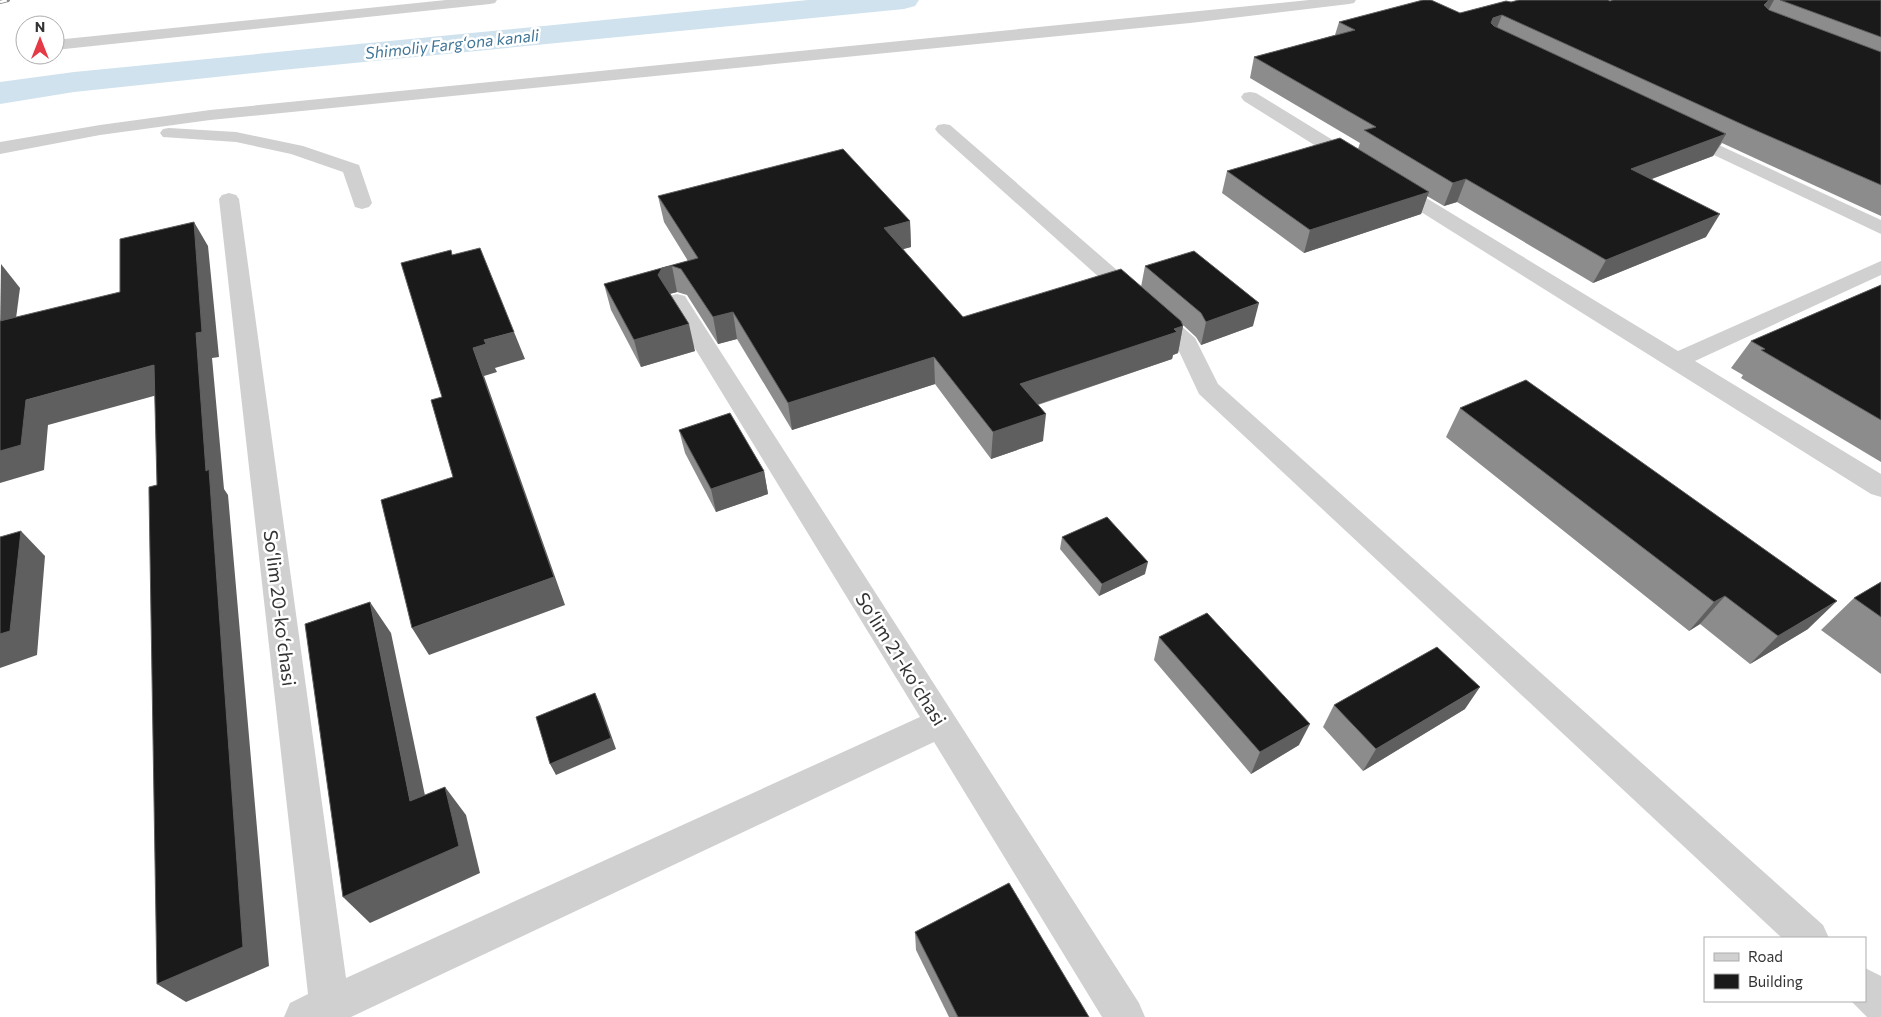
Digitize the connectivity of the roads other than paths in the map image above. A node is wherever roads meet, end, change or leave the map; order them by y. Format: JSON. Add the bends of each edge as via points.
{"nodes":[{"id":1,"x":490,"y":0,"type":"edge"},
{"id":2,"x":1349,"y":0,"type":"edge"},
{"id":3,"x":65,"y":43,"type":"edge"},
{"id":4,"x":1250,"y":97,"type":"dead end"},
{"id":5,"x":1670,"y":127,"type":"edge"},
{"id":6,"x":944,"y":129,"type":"dead end"},
{"id":7,"x":100,"y":130,"type":"junction"},
{"id":8,"x":0,"y":148,"type":"edge"},
{"id":9,"x":229,"y":199,"type":"dead end"},
{"id":10,"x":362,"y":203,"type":"dead end"},
{"id":11,"x":1881,"y":228,"type":"edge"},
{"id":12,"x":1881,"y":267,"type":"edge"},
{"id":13,"x":677,"y":301,"type":"edge"},
{"id":14,"x":1676,"y":361,"type":"junction"},
{"id":15,"x":1881,"y":487,"type":"edge"},
{"id":16,"x":941,"y":723,"type":"junction"},
{"id":17,"x":1809,"y":937,"type":"edge"},
{"id":18,"x":1866,"y":989,"type":"edge"},
{"id":19,"x":1881,"y":1003,"type":"edge"},
{"id":20,"x":322,"y":1013,"type":"edge"},
{"id":21,"x":1125,"y":1017,"type":"edge"}],
"edges":[{"from":1,"to":3,"type":"street"},
{"from":2,"to":7,"type":"street","via":[[210,115]]},
{"from":4,"to":14,"type":"street"},
{"from":5,"to":11,"type":"street"},
{"from":6,"to":17,"type":"street","via":[[1187,343],[1208,388]]},
{"from":7,"to":8,"type":"street"},
{"from":7,"to":10,"type":"street","via":[[236,137],[296,150],[352,169]]},
{"from":9,"to":20,"type":"street","name":"Soʻlim 20-koʻchasi"},
{"from":12,"to":14,"type":"street"},
{"from":13,"to":16,"type":"street","name":"Soʻlim 21-koʻchasi"},
{"from":14,"to":15,"type":"street"},
{"from":16,"to":20,"type":"street"},
{"from":16,"to":21,"type":"street","name":"Soʻlim 21-koʻchasi"},
{"from":18,"to":19,"type":"street"}]}
